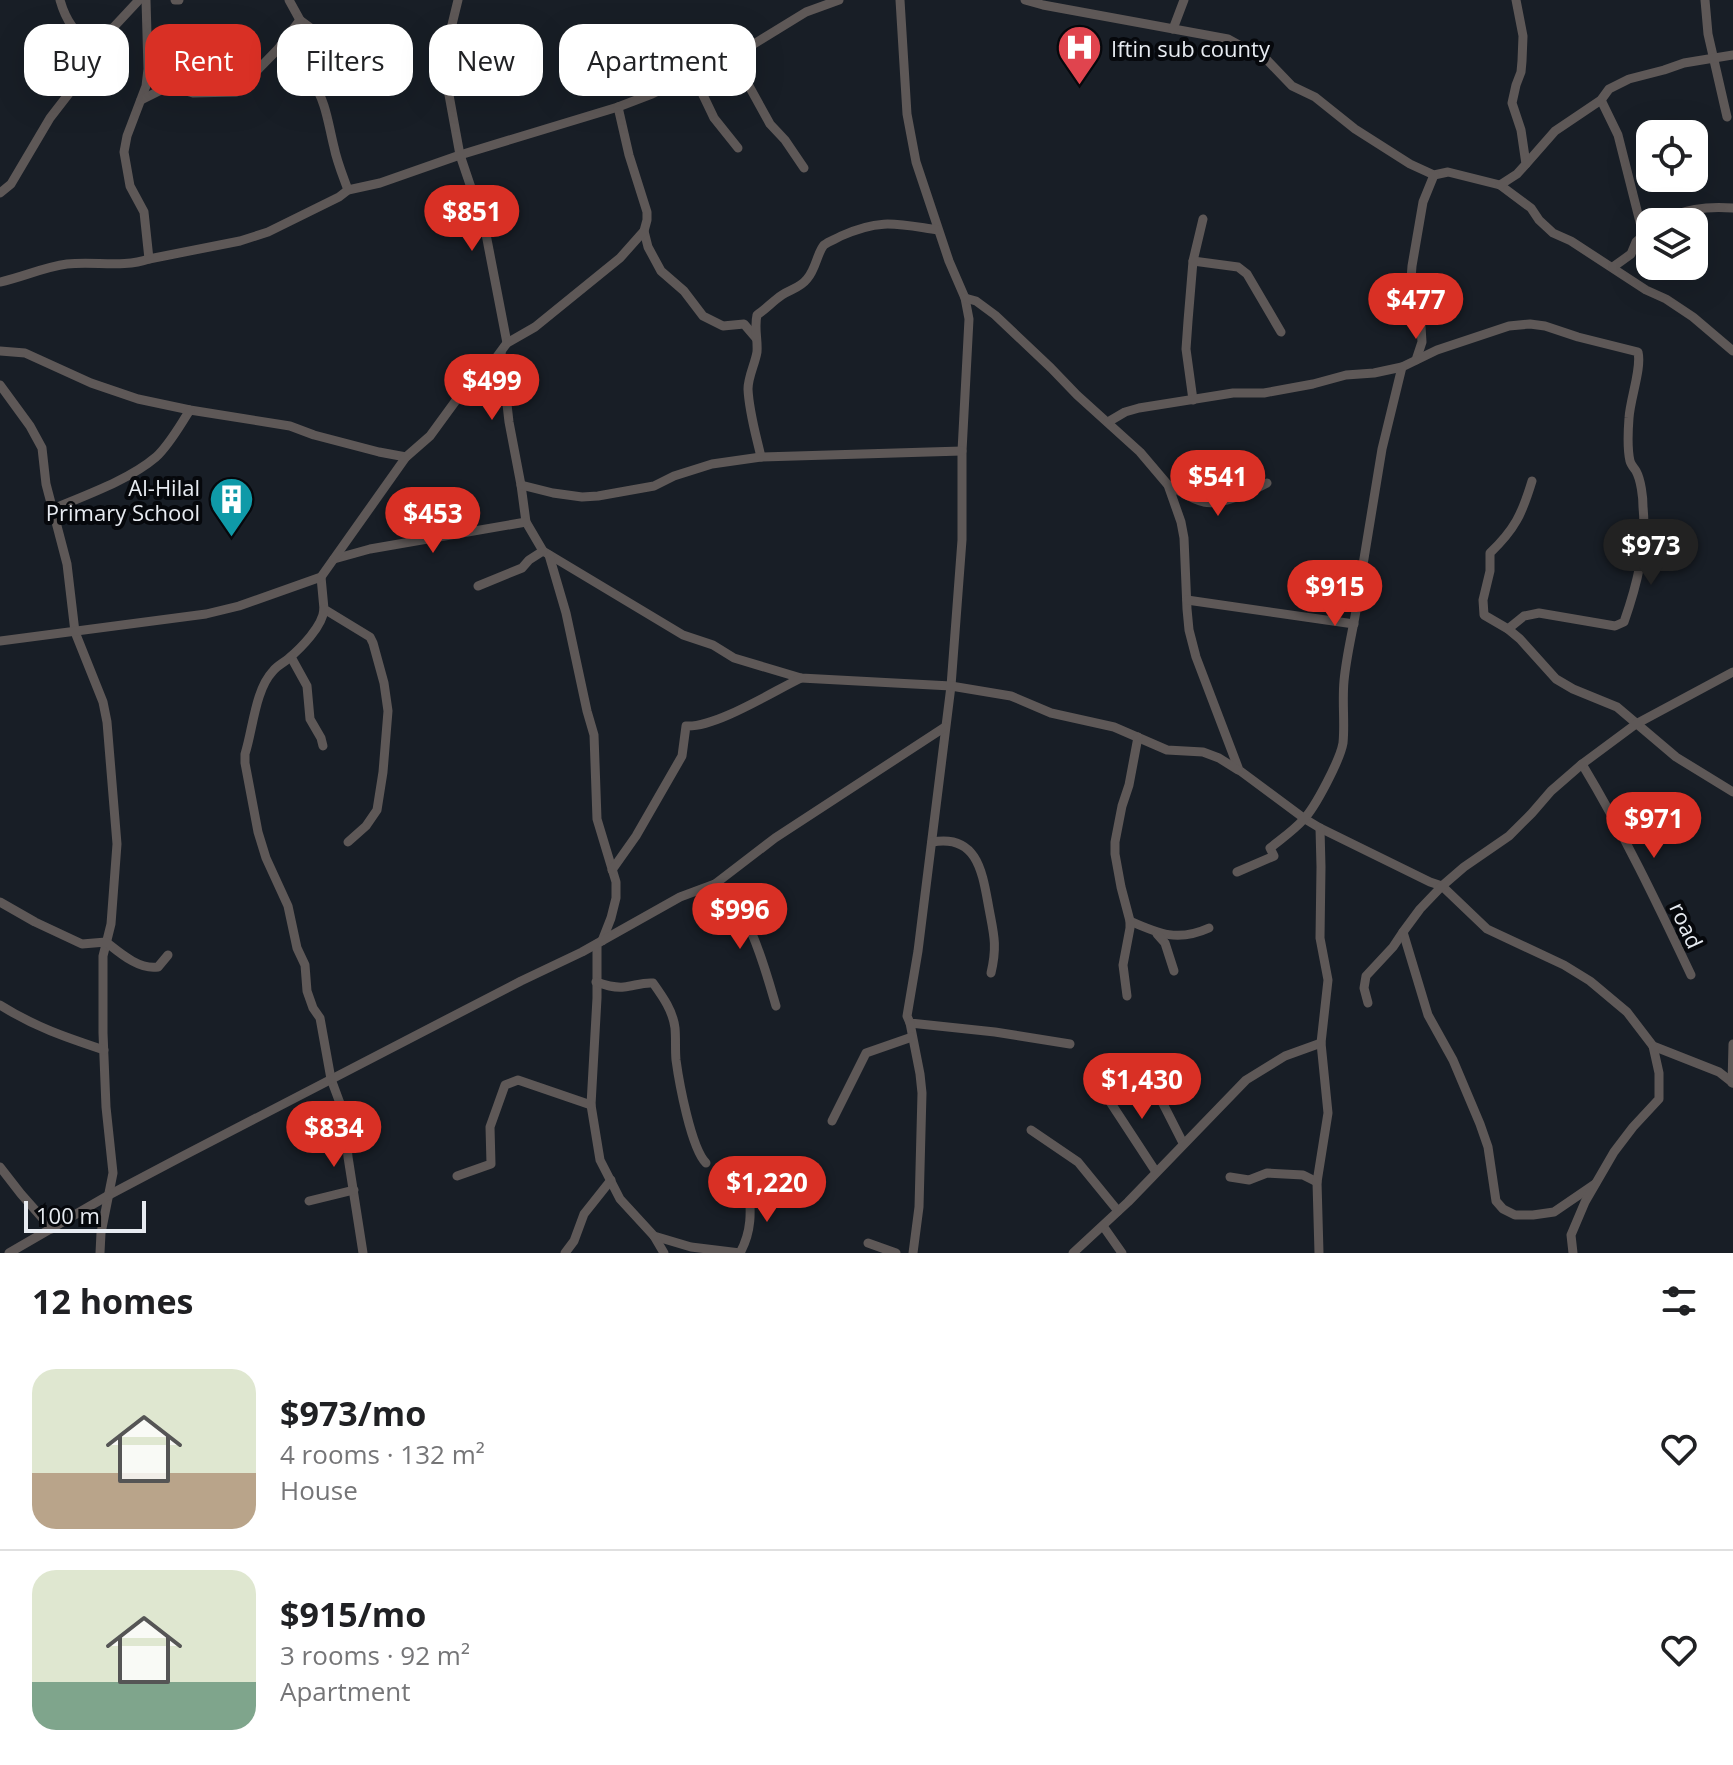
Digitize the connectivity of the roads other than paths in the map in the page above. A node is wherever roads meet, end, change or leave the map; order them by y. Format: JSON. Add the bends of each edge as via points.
{"nodes":[{"id":1,"x":60,"y":0,"type":"edge"},
{"id":2,"x":139,"y":0,"type":"edge"},
{"id":3,"x":146,"y":0,"type":"edge"},
{"id":4,"x":289,"y":0,"type":"edge"},
{"id":5,"x":458,"y":0,"type":"edge"},
{"id":6,"x":839,"y":0,"type":"edge"},
{"id":7,"x":900,"y":0,"type":"edge"},
{"id":8,"x":1025,"y":0,"type":"edge"},
{"id":9,"x":1184,"y":0,"type":"edge"},
{"id":10,"x":1516,"y":0,"type":"edge"},
{"id":11,"x":1705,"y":0,"type":"edge"},
{"id":12,"x":300,"y":20,"type":"junction"},
{"id":13,"x":71,"y":24,"type":"edge"},
{"id":14,"x":117,"y":24,"type":"edge"},
{"id":15,"x":1173,"y":29,"type":"junction"},
{"id":16,"x":756,"y":43,"type":"edge"},
{"id":17,"x":1733,"y":55,"type":"edge"},
{"id":18,"x":1713,"y":57,"type":"junction"},
{"id":19,"x":67,"y":96,"type":"edge"},
{"id":20,"x":647,"y":96,"type":"edge"},
{"id":21,"x":704,"y":96,"type":"edge"},
{"id":22,"x":755,"y":96,"type":"edge"},
{"id":23,"x":141,"y":100,"type":"junction"},
{"id":24,"x":1601,"y":100,"type":"junction"},
{"id":25,"x":618,"y":107,"type":"junction"},
{"id":26,"x":1727,"y":117,"type":"dead end"},
{"id":27,"x":738,"y":148,"type":"dead end"},
{"id":28,"x":460,"y":155,"type":"junction"},
{"id":29,"x":1526,"y":164,"type":"junction"},
{"id":30,"x":804,"y":168,"type":"dead end"},
{"id":31,"x":1434,"y":175,"type":"junction"},
{"id":32,"x":1500,"y":185,"type":"junction"},
{"id":33,"x":348,"y":190,"type":"junction"},
{"id":34,"x":0,"y":193,"type":"edge"},
{"id":35,"x":1640,"y":208,"type":"edge"},
{"id":36,"x":1702,"y":208,"type":"edge"},
{"id":37,"x":1733,"y":208,"type":"edge"},
{"id":38,"x":1203,"y":219,"type":"dead end"},
{"id":39,"x":938,"y":230,"type":"junction"},
{"id":40,"x":644,"y":231,"type":"junction"},
{"id":41,"x":1636,"y":242,"type":"edge"},
{"id":42,"x":149,"y":259,"type":"junction"},
{"id":43,"x":1193,"y":261,"type":"junction"},
{"id":44,"x":1613,"y":267,"type":"junction"},
{"id":45,"x":0,"y":282,"type":"edge"},
{"id":46,"x":965,"y":298,"type":"junction"},
{"id":47,"x":1281,"y":332,"type":"dead end"},
{"id":48,"x":757,"y":340,"type":"junction"},
{"id":49,"x":504,"y":348,"type":"junction"},
{"id":50,"x":0,"y":351,"type":"edge"},
{"id":51,"x":1733,"y":351,"type":"edge"},
{"id":52,"x":1416,"y":360,"type":"junction"},
{"id":53,"x":1402,"y":367,"type":"junction"},
{"id":54,"x":0,"y":385,"type":"edge"},
{"id":55,"x":1193,"y":400,"type":"junction"},
{"id":56,"x":190,"y":410,"type":"junction"},
{"id":57,"x":1108,"y":422,"type":"junction"},
{"id":58,"x":962,"y":451,"type":"junction"},
{"id":59,"x":406,"y":457,"type":"junction"},
{"id":60,"x":761,"y":457,"type":"junction"},
{"id":61,"x":1532,"y":481,"type":"dead end"},
{"id":62,"x":1267,"y":483,"type":"dead end"},
{"id":63,"x":521,"y":485,"type":"junction"},
{"id":64,"x":1168,"y":485,"type":"junction"},
{"id":65,"x":53,"y":509,"type":"junction"},
{"id":66,"x":526,"y":522,"type":"junction"},
{"id":67,"x":546,"y":553,"type":"junction"},
{"id":68,"x":334,"y":559,"type":"junction"},
{"id":69,"x":321,"y":577,"type":"junction"},
{"id":70,"x":478,"y":586,"type":"dead end"},
{"id":71,"x":1187,"y":600,"type":"junction"},
{"id":72,"x":324,"y":609,"type":"junction"},
{"id":73,"x":1354,"y":624,"type":"junction"},
{"id":74,"x":1508,"y":629,"type":"junction"},
{"id":75,"x":75,"y":632,"type":"junction"},
{"id":76,"x":0,"y":641,"type":"edge"},
{"id":77,"x":291,"y":657,"type":"junction"},
{"id":78,"x":1733,"y":672,"type":"edge"},
{"id":79,"x":801,"y":678,"type":"junction"},
{"id":80,"x":951,"y":686,"type":"junction"},
{"id":81,"x":1636,"y":724,"type":"junction"},
{"id":82,"x":945,"y":727,"type":"junction"},
{"id":83,"x":1138,"y":737,"type":"junction"},
{"id":84,"x":323,"y":746,"type":"dead end"},
{"id":85,"x":1582,"y":764,"type":"junction"},
{"id":86,"x":1239,"y":770,"type":"junction"},
{"id":87,"x":1733,"y":792,"type":"edge"},
{"id":88,"x":1305,"y":819,"type":"junction"},
{"id":89,"x":1320,"y":828,"type":"junction"},
{"id":90,"x":348,"y":842,"type":"dead end"},
{"id":91,"x":932,"y":842,"type":"junction"},
{"id":92,"x":612,"y":870,"type":"junction"},
{"id":93,"x":1237,"y":872,"type":"dead end"},
{"id":94,"x":715,"y":884,"type":"junction"},
{"id":95,"x":1442,"y":886,"type":"junction"},
{"id":96,"x":0,"y":902,"type":"edge"},
{"id":97,"x":1130,"y":921,"type":"junction"},
{"id":98,"x":1209,"y":928,"type":"dead end"},
{"id":99,"x":1403,"y":932,"type":"junction"},
{"id":100,"x":1157,"y":934,"type":"junction"},
{"id":101,"x":106,"y":942,"type":"junction"},
{"id":102,"x":600,"y":942,"type":"junction"},
{"id":103,"x":168,"y":955,"type":"dead end"},
{"id":104,"x":1174,"y":971,"type":"dead end"},
{"id":105,"x":991,"y":973,"type":"dead end"},
{"id":106,"x":1691,"y":975,"type":"dead end"},
{"id":107,"x":596,"y":982,"type":"junction"},
{"id":108,"x":1127,"y":996,"type":"dead end"},
{"id":109,"x":1368,"y":1003,"type":"dead end"},
{"id":110,"x":0,"y":1005,"type":"edge"},
{"id":111,"x":776,"y":1006,"type":"dead end"},
{"id":112,"x":910,"y":1023,"type":"junction"},
{"id":113,"x":912,"y":1037,"type":"junction"},
{"id":114,"x":1321,"y":1043,"type":"junction"},
{"id":115,"x":1070,"y":1044,"type":"dead end"},
{"id":116,"x":1733,"y":1044,"type":"edge"},
{"id":117,"x":1653,"y":1046,"type":"junction"},
{"id":118,"x":104,"y":1050,"type":"junction"},
{"id":119,"x":331,"y":1079,"type":"junction"},
{"id":120,"x":1733,"y":1083,"type":"edge"},
{"id":121,"x":1154,"y":1086,"type":"dead end"},
{"id":122,"x":1101,"y":1088,"type":"dead end"},
{"id":123,"x":591,"y":1105,"type":"junction"},
{"id":124,"x":832,"y":1121,"type":"dead end"},
{"id":125,"x":1031,"y":1130,"type":"dead end"},
{"id":126,"x":1183,"y":1143,"type":"junction"},
{"id":127,"x":706,"y":1163,"type":"dead end"},
{"id":128,"x":0,"y":1167,"type":"edge"},
{"id":129,"x":1156,"y":1172,"type":"junction"},
{"id":130,"x":457,"y":1176,"type":"dead end"},
{"id":131,"x":1230,"y":1177,"type":"dead end"},
{"id":132,"x":611,"y":1180,"type":"junction"},
{"id":133,"x":1317,"y":1182,"type":"junction"},
{"id":134,"x":1595,"y":1184,"type":"junction"},
{"id":135,"x":749,"y":1187,"type":"dead end"},
{"id":136,"x":354,"y":1190,"type":"junction"},
{"id":137,"x":109,"y":1195,"type":"junction"},
{"id":138,"x":309,"y":1201,"type":"dead end"},
{"id":139,"x":1118,"y":1211,"type":"junction"},
{"id":140,"x":1103,"y":1226,"type":"junction"},
{"id":141,"x":52,"y":1229,"type":"junction"},
{"id":142,"x":654,"y":1236,"type":"junction"},
{"id":143,"x":868,"y":1243,"type":"dead end"},
{"id":144,"x":9,"y":1253,"type":"edge"},
{"id":145,"x":100,"y":1253,"type":"edge"},
{"id":146,"x":363,"y":1253,"type":"edge"},
{"id":147,"x":565,"y":1253,"type":"edge"},
{"id":148,"x":664,"y":1253,"type":"edge"},
{"id":149,"x":740,"y":1253,"type":"edge"},
{"id":150,"x":896,"y":1253,"type":"edge"},
{"id":151,"x":913,"y":1253,"type":"edge"},
{"id":152,"x":1073,"y":1253,"type":"edge"},
{"id":153,"x":1122,"y":1253,"type":"edge"},
{"id":154,"x":1319,"y":1253,"type":"edge"},
{"id":155,"x":1573,"y":1253,"type":"edge"}],
"edges":[{"from":1,"to":13,"type":"street"},
{"from":2,"to":14,"type":"street"},
{"from":3,"to":23,"type":"street","via":[[148,69]]},
{"from":4,"to":12,"type":"street"},
{"from":5,"to":28,"type":"street","via":[[446,60]]},
{"from":6,"to":16,"type":"street","via":[[806,12]]},
{"from":7,"to":39,"type":"street","via":[[907,114]]},
{"from":8,"to":15,"type":"street"},
{"from":9,"to":15,"type":"street"},
{"from":10,"to":29,"type":"street","via":[[1523,36],[1512,103]]},
{"from":11,"to":18,"type":"street"},
{"from":12,"to":23,"type":"street","via":[[236,92],[193,93],[169,86]]},
{"from":12,"to":33,"type":"street","via":[[323,37],[312,81],[324,103]]},
{"from":15,"to":31,"type":"street","via":[[1244,47],[1355,129]]},
{"from":17,"to":18,"type":"street"},
{"from":18,"to":24,"type":"street","via":[[1629,79]]},
{"from":18,"to":26,"type":"street"},
{"from":19,"to":34,"type":"street"},
{"from":20,"to":25,"type":"street"},
{"from":21,"to":27,"type":"street"},
{"from":22,"to":30,"type":"street"},
{"from":23,"to":42,"type":"street","via":[[124,152],[130,186],[144,212]]},
{"from":24,"to":29,"type":"street","via":[[1555,131]]},
{"from":24,"to":35,"type":"street","via":[[1618,135]]},
{"from":25,"to":28,"type":"street"},
{"from":25,"to":40,"type":"street","via":[[647,212]]},
{"from":28,"to":33,"type":"street"},
{"from":28,"to":49,"type":"street","via":[[485,229]]},
{"from":29,"to":32,"type":"street"},
{"from":31,"to":32,"type":"street","via":[[1448,172]]},
{"from":31,"to":52,"type":"street","via":[[1423,202],[1412,266],[1422,342]]},
{"from":32,"to":44,"type":"street","via":[[1553,233]]},
{"from":33,"to":42,"type":"street","via":[[268,232]]},
{"from":36,"to":37,"type":"street"},
{"from":38,"to":43,"type":"street"},
{"from":39,"to":46,"type":"street"},
{"from":39,"to":48,"type":"street","via":[[882,223],[830,241],[807,279],[757,315]]},
{"from":40,"to":48,"type":"street","via":[[661,271],[703,316],[723,326],[744,324]]},
{"from":40,"to":49,"type":"street","via":[[609,268]]},
{"from":41,"to":44,"type":"street","via":[[1631,254]]},
{"from":42,"to":45,"type":"street","via":[[60,265]]},
{"from":43,"to":47,"type":"street","via":[[1238,267],[1247,274]]},
{"from":43,"to":55,"type":"street","via":[[1186,349]]},
{"from":44,"to":51,"type":"street","via":[[1693,317]]},
{"from":46,"to":57,"type":"street","via":[[995,315]]},
{"from":46,"to":58,"type":"street","via":[[969,350]]},
{"from":48,"to":60,"type":"street","via":[[748,386]]},
{"from":49,"to":59,"type":"street","via":[[476,373],[430,436]]},
{"from":49,"to":63,"type":"street"},
{"from":50,"to":56,"type":"street","via":[[25,353],[102,387]]},
{"from":52,"to":53,"type":"street"},
{"from":52,"to":74,"type":"street","via":[[1496,329],[1530,324],[1638,352],[1629,455],[1643,507],[1643,539],[1624,622],[1615,626],[1539,613],[1524,616]]},
{"from":53,"to":55,"type":"street","via":[[1264,393]]},
{"from":53,"to":73,"type":"street","via":[[1380,461]]},
{"from":54,"to":65,"type":"street","via":[[42,448]]},
{"from":55,"to":57,"type":"street","via":[[1139,408]]},
{"from":56,"to":59,"type":"street","via":[[290,426]]},
{"from":56,"to":65,"type":"street","via":[[156,457]]},
{"from":57,"to":64,"type":"street"},
{"from":58,"to":60,"type":"street"},
{"from":58,"to":80,"type":"street","via":[[962,540]]},
{"from":59,"to":68,"type":"street"},
{"from":60,"to":63,"type":"street","via":[[712,464],[612,495],[582,497]]},
{"from":61,"to":74,"type":"street","via":[[1524,510],[1490,553],[1484,615]]},
{"from":62,"to":64,"type":"street","via":[[1209,503]]},
{"from":63,"to":66,"type":"street"},
{"from":64,"to":71,"type":"street","via":[[1184,538]]},
{"from":65,"to":75,"type":"street","via":[[67,564]]},
{"from":66,"to":67,"type":"street"},
{"from":66,"to":68,"type":"street"},
{"from":67,"to":70,"type":"street"},
{"from":67,"to":79,"type":"street","via":[[683,635],[734,658]]},
{"from":67,"to":92,"type":"street","via":[[566,613],[594,735],[597,819]]},
{"from":68,"to":69,"type":"street"},
{"from":69,"to":72,"type":"street"},
{"from":69,"to":75,"type":"street","via":[[206,614]]},
{"from":71,"to":73,"type":"street"},
{"from":71,"to":86,"type":"street","via":[[1196,657]]},
{"from":72,"to":77,"type":"street","via":[[319,626]]},
{"from":72,"to":90,"type":"street","via":[[370,637],[388,711],[377,810]]},
{"from":73,"to":88,"type":"street","via":[[1344,683],[1342,746]]},
{"from":74,"to":81,"type":"street","via":[[1556,679],[1617,707]]},
{"from":75,"to":76,"type":"street"},
{"from":75,"to":101,"type":"street","via":[[103,702],[111,755],[117,844]]},
{"from":77,"to":84,"type":"street","via":[[307,686],[310,719]]},
{"from":77,"to":119,"type":"street","via":[[272,672],[259,695],[245,763],[258,832],[288,906],[307,991],[320,1018]]},
{"from":78,"to":81,"type":"street"},
{"from":79,"to":80,"type":"street"},
{"from":79,"to":92,"type":"street","via":[[713,722],[686,726],[682,756]]},
{"from":80,"to":82,"type":"street"},
{"from":80,"to":83,"type":"street","via":[[1011,696]]},
{"from":81,"to":85,"type":"street"},
{"from":81,"to":87,"type":"street","via":[[1676,757]]},
{"from":82,"to":91,"type":"street"},
{"from":82,"to":94,"type":"street","via":[[775,838]]},
{"from":83,"to":86,"type":"street","via":[[1167,750],[1203,752]]},
{"from":83,"to":97,"type":"street","via":[[1115,842]]},
{"from":85,"to":95,"type":"street","via":[[1509,836]]},
{"from":85,"to":106,"type":"street","name":"road"},
{"from":86,"to":88,"type":"street"},
{"from":88,"to":89,"type":"street"},
{"from":88,"to":93,"type":"street","via":[[1270,848],[1274,856]]},
{"from":89,"to":95,"type":"street"},
{"from":89,"to":114,"type":"street","via":[[1320,938],[1328,980]]},
{"from":91,"to":105,"type":"street","via":[[958,844],[981,868],[996,951]]},
{"from":91,"to":112,"type":"street"},
{"from":92,"to":102,"type":"street","via":[[616,898]]},
{"from":94,"to":102,"type":"street","via":[[680,897]]},
{"from":94,"to":111,"type":"street","via":[[734,899],[746,921]]},
{"from":95,"to":99,"type":"street"},
{"from":95,"to":117,"type":"street","via":[[1487,929],[1590,981],[1627,1012]]},
{"from":96,"to":101,"type":"street","via":[[82,944]]},
{"from":97,"to":100,"type":"street"},
{"from":97,"to":108,"type":"street","via":[[1123,965]]},
{"from":98,"to":100,"type":"street","via":[[1194,935]]},
{"from":99,"to":109,"type":"street","via":[[1366,976]]},
{"from":99,"to":134,"type":"street","via":[[1428,1015],[1484,1135],[1496,1201],[1515,1215],[1543,1214]]},
{"from":100,"to":104,"type":"street"},
{"from":101,"to":103,"type":"street","via":[[150,968]]},
{"from":101,"to":118,"type":"street"},
{"from":102,"to":107,"type":"street"},
{"from":102,"to":119,"type":"street"},
{"from":107,"to":123,"type":"street"},
{"from":107,"to":127,"type":"street","via":[[612,987],[653,983],[665,999],[675,1027],[683,1096]]},
{"from":110,"to":118,"type":"street","via":[[39,1027]]},
{"from":112,"to":113,"type":"street"},
{"from":112,"to":115,"type":"street"},
{"from":113,"to":124,"type":"street","via":[[866,1053]]},
{"from":113,"to":151,"type":"street","via":[[922,1093]]},
{"from":114,"to":126,"type":"street","via":[[1285,1056],[1246,1080]]},
{"from":114,"to":133,"type":"street","via":[[1328,1113]]},
{"from":116,"to":120,"type":"street"},
{"from":117,"to":120,"type":"street","via":[[1719,1072]]},
{"from":117,"to":134,"type":"street","via":[[1659,1099],[1614,1152]]},
{"from":118,"to":137,"type":"street","via":[[113,1173]]},
{"from":119,"to":136,"type":"street","via":[[344,1114]]},
{"from":119,"to":137,"type":"street"},
{"from":121,"to":126,"type":"street"},
{"from":122,"to":129,"type":"street"},
{"from":123,"to":130,"type":"street","via":[[518,1080],[505,1085],[490,1127],[491,1164]]},
{"from":123,"to":132,"type":"street","via":[[600,1160]]},
{"from":125,"to":139,"type":"street","via":[[1078,1162]]},
{"from":126,"to":129,"type":"street"},
{"from":128,"to":141,"type":"street"},
{"from":129,"to":139,"type":"street"},
{"from":131,"to":133,"type":"street","via":[[1303,1175]]},
{"from":132,"to":142,"type":"street","via":[[620,1199]]},
{"from":132,"to":147,"type":"street","via":[[584,1214]]},
{"from":133,"to":154,"type":"street"},
{"from":134,"to":155,"type":"street","via":[[1571,1235]]},
{"from":135,"to":149,"type":"street","via":[[751,1217]]},
{"from":136,"to":138,"type":"street"},
{"from":136,"to":146,"type":"street"},
{"from":137,"to":141,"type":"street"},
{"from":137,"to":145,"type":"street"},
{"from":139,"to":140,"type":"street"},
{"from":140,"to":152,"type":"street"},
{"from":140,"to":153,"type":"street"},
{"from":141,"to":144,"type":"street"},
{"from":142,"to":148,"type":"street"},
{"from":142,"to":149,"type":"street"},
{"from":143,"to":150,"type":"street"}]}
